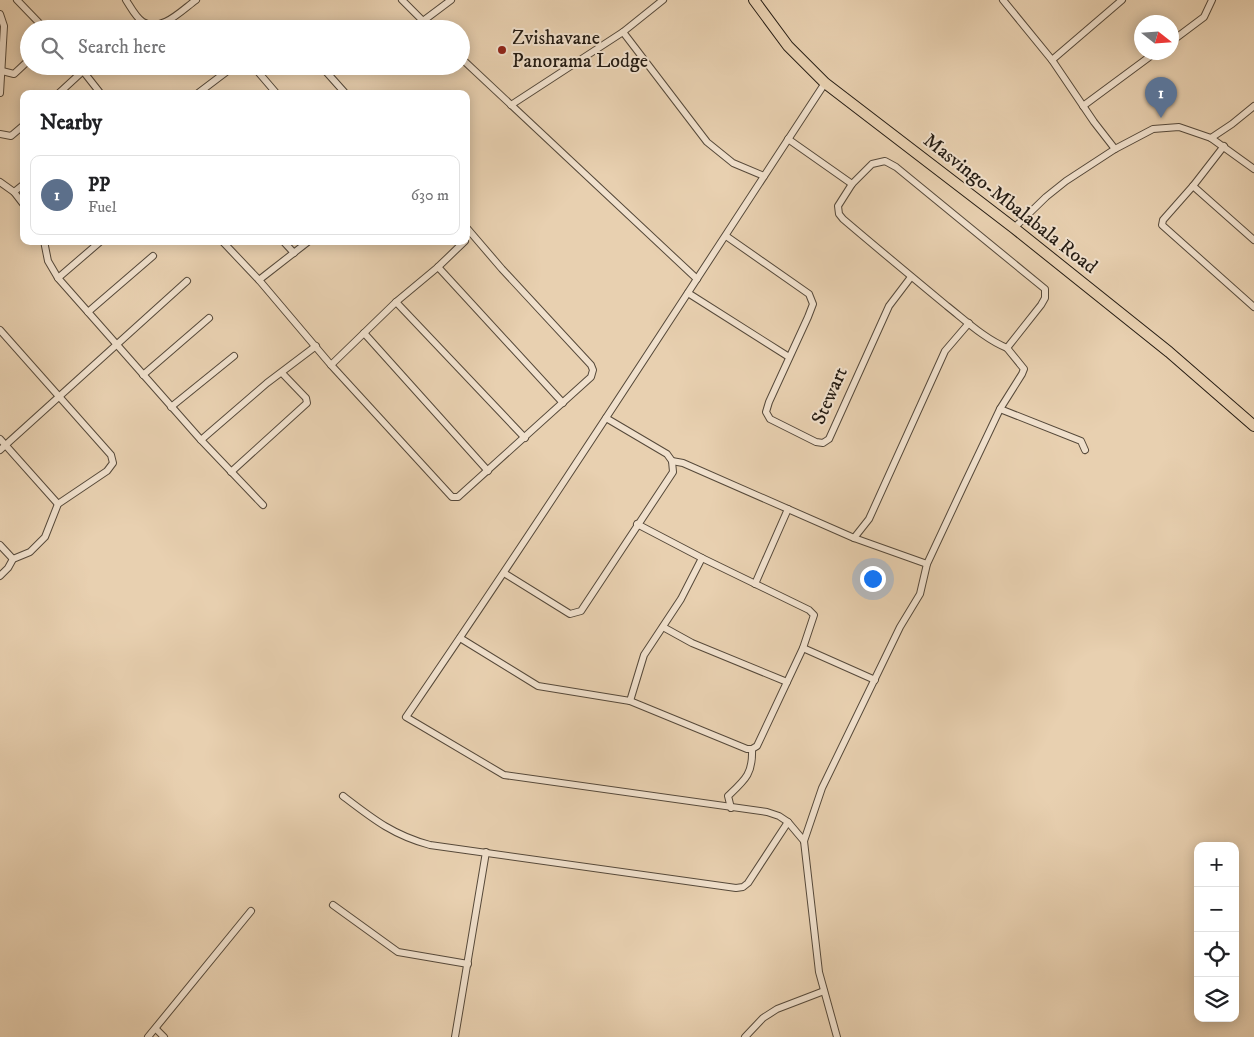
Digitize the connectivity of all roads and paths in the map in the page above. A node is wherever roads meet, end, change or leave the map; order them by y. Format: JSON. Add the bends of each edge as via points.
{"nodes":[{"id":1,"x":17,"y":0,"type":"edge"},
{"id":2,"x":126,"y":0,"type":"edge"},
{"id":3,"x":196,"y":0,"type":"edge"},
{"id":4,"x":402,"y":0,"type":"edge"},
{"id":5,"x":452,"y":0,"type":"edge"},
{"id":6,"x":663,"y":0,"type":"edge"},
{"id":7,"x":754,"y":0,"type":"edge"},
{"id":8,"x":1003,"y":0,"type":"edge"},
{"id":9,"x":1122,"y":0,"type":"edge"},
{"id":10,"x":1212,"y":0,"type":"edge"},
{"id":11,"x":0,"y":14,"type":"edge"},
{"id":12,"x":36,"y":20,"type":"edge"},
{"id":13,"x":141,"y":20,"type":"edge"},
{"id":14,"x":168,"y":20,"type":"edge"},
{"id":15,"x":422,"y":20,"type":"edge"},
{"id":16,"x":424,"y":20,"type":"edge"},
{"id":17,"x":623,"y":32,"type":"junction"},
{"id":18,"x":1179,"y":37,"type":"edge"},
{"id":19,"x":1052,"y":60,"type":"junction"},
{"id":20,"x":1145,"y":60,"type":"edge"},
{"id":21,"x":470,"y":66,"type":"edge"},
{"id":22,"x":20,"y":68,"type":"edge"},
{"id":23,"x":2,"y":71,"type":"junction"},
{"id":24,"x":75,"y":75,"type":"edge"},
{"id":25,"x":86,"y":75,"type":"edge"},
{"id":26,"x":222,"y":75,"type":"edge"},
{"id":27,"x":261,"y":75,"type":"edge"},
{"id":28,"x":329,"y":75,"type":"edge"},
{"id":29,"x":825,"y":83,"type":"junction"},
{"id":30,"x":205,"y":88,"type":"joint"},
{"id":31,"x":62,"y":90,"type":"edge"},
{"id":32,"x":98,"y":90,"type":"edge"},
{"id":33,"x":202,"y":90,"type":"edge"},
{"id":34,"x":274,"y":90,"type":"edge"},
{"id":35,"x":342,"y":90,"type":"edge"},
{"id":36,"x":0,"y":93,"type":"edge"},
{"id":37,"x":511,"y":105,"type":"junction"},
{"id":38,"x":1083,"y":106,"type":"junction"},
{"id":39,"x":1254,"y":106,"type":"edge"},
{"id":40,"x":20,"y":128,"type":"edge"},
{"id":41,"x":0,"y":134,"type":"edge"},
{"id":42,"x":1211,"y":138,"type":"junction"},
{"id":43,"x":788,"y":140,"type":"junction"},
{"id":44,"x":1224,"y":146,"type":"junction"},
{"id":45,"x":1115,"y":149,"type":"junction"},
{"id":46,"x":1254,"y":169,"type":"edge"},
{"id":47,"x":764,"y":176,"type":"junction"},
{"id":48,"x":0,"y":182,"type":"edge"},
{"id":49,"x":852,"y":184,"type":"junction"},
{"id":50,"x":1193,"y":186,"type":"junction"},
{"id":51,"x":20,"y":187,"type":"edge"},
{"id":52,"x":14,"y":192,"type":"junction"},
{"id":53,"x":20,"y":199,"type":"edge"},
{"id":54,"x":1014,"y":228,"type":"junction"},
{"id":55,"x":470,"y":231,"type":"edge"},
{"id":56,"x":473,"y":234,"type":"junction"},
{"id":57,"x":726,"y":236,"type":"junction"},
{"id":58,"x":470,"y":237,"type":"edge"},
{"id":59,"x":1254,"y":240,"type":"edge"},
{"id":60,"x":45,"y":245,"type":"edge"},
{"id":61,"x":96,"y":245,"type":"edge"},
{"id":62,"x":226,"y":245,"type":"edge"},
{"id":63,"x":287,"y":245,"type":"edge"},
{"id":64,"x":303,"y":245,"type":"edge"},
{"id":65,"x":462,"y":245,"type":"edge"},
{"id":66,"x":294,"y":253,"type":"junction"},
{"id":67,"x":153,"y":256,"type":"dead end"},
{"id":68,"x":438,"y":267,"type":"junction"},
{"id":69,"x":912,"y":277,"type":"junction"},
{"id":70,"x":58,"y":278,"type":"junction"},
{"id":71,"x":697,"y":279,"type":"junction"},
{"id":72,"x":259,"y":280,"type":"junction"},
{"id":73,"x":187,"y":281,"type":"dead end"},
{"id":74,"x":688,"y":293,"type":"junction"},
{"id":75,"x":396,"y":302,"type":"junction"},
{"id":76,"x":1254,"y":307,"type":"edge"},
{"id":77,"x":88,"y":312,"type":"junction"},
{"id":78,"x":209,"y":318,"type":"dead end"},
{"id":79,"x":969,"y":323,"type":"junction"},
{"id":80,"x":1,"y":332,"type":"edge"},
{"id":81,"x":364,"y":333,"type":"junction"},
{"id":82,"x":117,"y":345,"type":"junction"},
{"id":83,"x":316,"y":346,"type":"junction"},
{"id":84,"x":1007,"y":348,"type":"junction"},
{"id":85,"x":234,"y":356,"type":"dead end"},
{"id":86,"x":789,"y":357,"type":"junction"},
{"id":87,"x":331,"y":365,"type":"junction"},
{"id":88,"x":282,"y":372,"type":"junction"},
{"id":89,"x":143,"y":375,"type":"junction"},
{"id":90,"x":59,"y":397,"type":"junction"},
{"id":91,"x":564,"y":403,"type":"junction"},
{"id":92,"x":172,"y":407,"type":"junction"},
{"id":93,"x":1000,"y":409,"type":"junction"},
{"id":94,"x":606,"y":418,"type":"junction"},
{"id":95,"x":1254,"y":426,"type":"edge"},
{"id":96,"x":525,"y":438,"type":"junction"},
{"id":97,"x":0,"y":439,"type":"edge"},
{"id":98,"x":201,"y":440,"type":"junction"},
{"id":99,"x":6,"y":445,"type":"junction"},
{"id":100,"x":0,"y":450,"type":"edge"},
{"id":101,"x":1084,"y":450,"type":"dead end"},
{"id":102,"x":672,"y":461,"type":"junction"},
{"id":103,"x":488,"y":471,"type":"junction"},
{"id":104,"x":231,"y":472,"type":"junction"},
{"id":105,"x":58,"y":504,"type":"junction"},
{"id":106,"x":263,"y":505,"type":"dead end"},
{"id":107,"x":788,"y":509,"type":"junction"},
{"id":108,"x":637,"y":524,"type":"junction"},
{"id":109,"x":854,"y":538,"type":"junction"},
{"id":110,"x":0,"y":545,"type":"edge"},
{"id":111,"x":702,"y":558,"type":"junction"},
{"id":112,"x":13,"y":560,"type":"junction"},
{"id":113,"x":927,"y":564,"type":"junction"},
{"id":114,"x":504,"y":572,"type":"junction"},
{"id":115,"x":0,"y":576,"type":"edge"},
{"id":116,"x":755,"y":584,"type":"junction"},
{"id":117,"x":663,"y":627,"type":"junction"},
{"id":118,"x":460,"y":638,"type":"junction"},
{"id":119,"x":803,"y":648,"type":"junction"},
{"id":120,"x":874,"y":680,"type":"junction"},
{"id":121,"x":786,"y":682,"type":"junction"},
{"id":122,"x":630,"y":701,"type":"junction"},
{"id":123,"x":752,"y":749,"type":"junction"},
{"id":124,"x":343,"y":796,"type":"dead end"},
{"id":125,"x":730,"y":808,"type":"junction"},
{"id":126,"x":788,"y":822,"type":"junction"},
{"id":127,"x":804,"y":841,"type":"junction"},
{"id":128,"x":486,"y":852,"type":"junction"},
{"id":129,"x":333,"y":905,"type":"dead end"},
{"id":130,"x":251,"y":910,"type":"dead end"},
{"id":131,"x":468,"y":964,"type":"junction"},
{"id":132,"x":824,"y":990,"type":"junction"},
{"id":133,"x":156,"y":1029,"type":"junction"},
{"id":134,"x":148,"y":1037,"type":"edge"},
{"id":135,"x":164,"y":1037,"type":"edge"},
{"id":136,"x":455,"y":1037,"type":"edge"},
{"id":137,"x":745,"y":1037,"type":"edge"},
{"id":138,"x":837,"y":1037,"type":"edge"}],
"edges":[{"from":1,"to":12,"type":"street"},
{"from":2,"to":13,"type":"street"},
{"from":3,"to":14,"type":"street"},
{"from":4,"to":15,"type":"street"},
{"from":5,"to":16,"type":"street"},
{"from":6,"to":17,"type":"street"},
{"from":7,"to":29,"type":"highway","name":"Masvingo-Mbalabala Road","via":[[788,46]]},
{"from":8,"to":19,"type":"street"},
{"from":9,"to":19,"type":"street"},
{"from":10,"to":18,"type":"street","via":[[1204,17]]},
{"from":11,"to":23,"type":"street","via":[[4,26]]},
{"from":17,"to":37,"type":"street"},
{"from":17,"to":47,"type":"street","via":[[707,142],[733,163]]},
{"from":19,"to":38,"type":"street"},
{"from":20,"to":38,"type":"street"},
{"from":21,"to":37,"type":"street"},
{"from":22,"to":23,"type":"street","via":[[14,74]]},
{"from":23,"to":36,"type":"street"},
{"from":24,"to":31,"type":"street"},
{"from":25,"to":32,"type":"street"},
{"from":26,"to":30,"type":"street"},
{"from":27,"to":34,"type":"street"},
{"from":28,"to":35,"type":"street"},
{"from":29,"to":43,"type":"street"},
{"from":29,"to":54,"type":"highway","name":"Masvingo-Mbalabala Road"},
{"from":30,"to":33,"type":"street"},
{"from":37,"to":71,"type":"street"},
{"from":38,"to":45,"type":"street"},
{"from":39,"to":42,"type":"street"},
{"from":40,"to":41,"type":"street","via":[[11,136]]},
{"from":42,"to":44,"type":"street"},
{"from":42,"to":45,"type":"street","via":[[1179,126],[1167,126],[1153,129]]},
{"from":43,"to":47,"type":"street"},
{"from":43,"to":49,"type":"street"},
{"from":44,"to":46,"type":"street"},
{"from":44,"to":50,"type":"street"},
{"from":45,"to":54,"type":"street","via":[[1053,192]]},
{"from":47,"to":57,"type":"street"},
{"from":48,"to":52,"type":"street"},
{"from":49,"to":69,"type":"street","via":[[838,206],[839,214]]},
{"from":49,"to":84,"type":"street","via":[[872,164],[885,162],[896,167],[1045,289],[1041,305]]},
{"from":50,"to":59,"type":"street"},
{"from":50,"to":76,"type":"street","via":[[1162,225]]},
{"from":51,"to":52,"type":"street"},
{"from":52,"to":53,"type":"street"},
{"from":54,"to":95,"type":"highway","name":"Masvingo-Mbalabala Road","via":[[1170,352]]},
{"from":55,"to":56,"type":"street"},
{"from":56,"to":58,"type":"street"},
{"from":56,"to":91,"type":"street","via":[[591,365],[591,377]]},
{"from":57,"to":71,"type":"street"},
{"from":57,"to":86,"type":"street","via":[[810,294],[813,304]]},
{"from":60,"to":70,"type":"street","via":[[48,261]]},
{"from":61,"to":70,"type":"street"},
{"from":62,"to":72,"type":"street"},
{"from":63,"to":66,"type":"street"},
{"from":64,"to":66,"type":"street"},
{"from":65,"to":68,"type":"street"},
{"from":66,"to":72,"type":"street"},
{"from":67,"to":77,"type":"street"},
{"from":68,"to":75,"type":"street"},
{"from":68,"to":91,"type":"street"},
{"from":69,"to":79,"type":"street"},
{"from":69,"to":86,"type":"street","name":"Stewart","via":[[889,306],[828,439],[823,443],[770,419],[766,412]]},
{"from":70,"to":77,"type":"street"},
{"from":71,"to":74,"type":"street"},
{"from":72,"to":83,"type":"street"},
{"from":73,"to":82,"type":"street"},
{"from":74,"to":86,"type":"street"},
{"from":74,"to":94,"type":"street"},
{"from":75,"to":81,"type":"street"},
{"from":75,"to":96,"type":"street"},
{"from":77,"to":82,"type":"street"},
{"from":78,"to":89,"type":"street"},
{"from":79,"to":84,"type":"street"},
{"from":79,"to":109,"type":"street","via":[[945,351],[869,519]]},
{"from":80,"to":90,"type":"street"},
{"from":81,"to":87,"type":"street"},
{"from":81,"to":103,"type":"street"},
{"from":82,"to":89,"type":"street"},
{"from":82,"to":90,"type":"street"},
{"from":83,"to":87,"type":"street"},
{"from":83,"to":88,"type":"street"},
{"from":84,"to":93,"type":"street","via":[[1024,369]]},
{"from":85,"to":92,"type":"street"},
{"from":87,"to":103,"type":"street","via":[[452,498],[462,495]]},
{"from":88,"to":98,"type":"street"},
{"from":88,"to":104,"type":"street","via":[[307,403]]},
{"from":89,"to":92,"type":"street"},
{"from":90,"to":99,"type":"street"},
{"from":90,"to":105,"type":"street","via":[[111,455],[113,463],[107,471]]},
{"from":91,"to":96,"type":"street"},
{"from":92,"to":98,"type":"street"},
{"from":93,"to":101,"type":"street","via":[[1081,441]]},
{"from":93,"to":113,"type":"street"},
{"from":94,"to":102,"type":"street","via":[[667,454]]},
{"from":94,"to":114,"type":"street"},
{"from":96,"to":103,"type":"street"},
{"from":97,"to":99,"type":"street"},
{"from":98,"to":104,"type":"street"},
{"from":99,"to":100,"type":"street"},
{"from":99,"to":105,"type":"street"},
{"from":102,"to":107,"type":"street"},
{"from":102,"to":108,"type":"street","via":[[673,472]]},
{"from":104,"to":106,"type":"street"},
{"from":105,"to":112,"type":"street","via":[[45,537],[30,552]]},
{"from":107,"to":109,"type":"street"},
{"from":107,"to":116,"type":"street"},
{"from":108,"to":111,"type":"street"},
{"from":108,"to":114,"type":"street","via":[[581,611],[576,613],[570,614]]},
{"from":109,"to":113,"type":"street"},
{"from":110,"to":112,"type":"street"},
{"from":111,"to":116,"type":"street"},
{"from":111,"to":117,"type":"street"},
{"from":112,"to":115,"type":"street"},
{"from":113,"to":120,"type":"street","via":[[920,594]]},
{"from":114,"to":118,"type":"street"},
{"from":116,"to":119,"type":"street","via":[[814,615]]},
{"from":117,"to":121,"type":"street","via":[[692,643]]},
{"from":117,"to":122,"type":"street","via":[[644,655]]},
{"from":118,"to":122,"type":"street","via":[[538,686]]},
{"from":118,"to":125,"type":"street","via":[[406,717],[504,775]]},
{"from":119,"to":120,"type":"street"},
{"from":119,"to":121,"type":"street"},
{"from":120,"to":127,"type":"street","via":[[822,788]]},
{"from":121,"to":123,"type":"street","via":[[757,746]]},
{"from":122,"to":123,"type":"street","via":[[747,750]]},
{"from":123,"to":125,"type":"street","via":[[753,762],[745,780],[728,796]]},
{"from":124,"to":128,"type":"street","via":[[386,828],[412,840]]},
{"from":125,"to":126,"type":"street","via":[[768,812]]},
{"from":126,"to":127,"type":"street"},
{"from":126,"to":128,"type":"street","via":[[743,888]]},
{"from":127,"to":132,"type":"street","via":[[819,972]]},
{"from":128,"to":131,"type":"street"},
{"from":129,"to":131,"type":"street","via":[[398,952]]},
{"from":130,"to":133,"type":"street"},
{"from":131,"to":136,"type":"street"},
{"from":132,"to":137,"type":"street","via":[[763,1018]]},
{"from":132,"to":138,"type":"street"},
{"from":133,"to":134,"type":"street"},
{"from":133,"to":135,"type":"street"}]}
